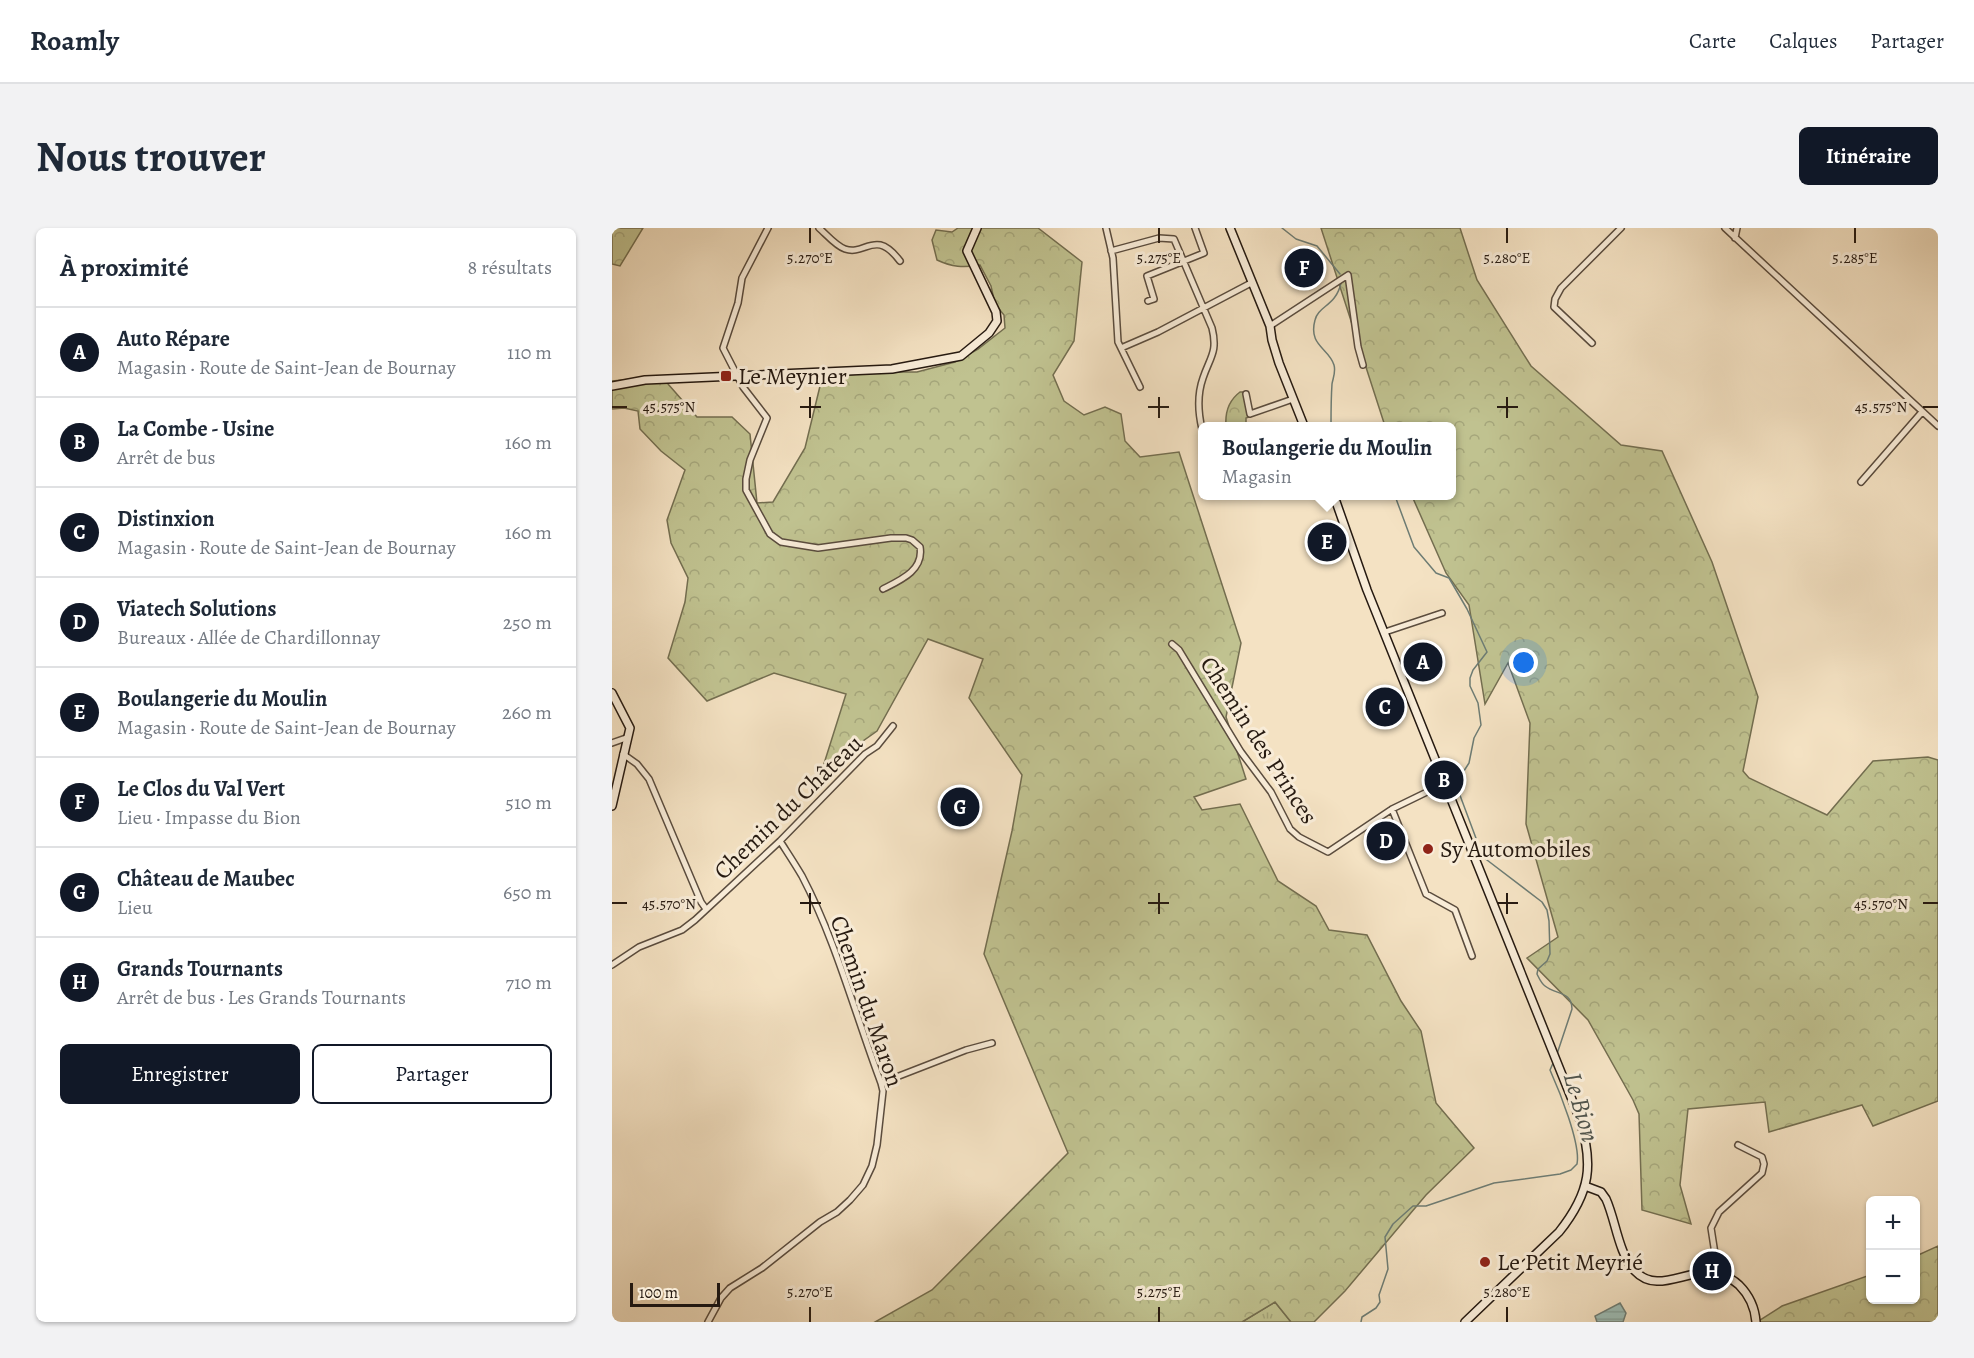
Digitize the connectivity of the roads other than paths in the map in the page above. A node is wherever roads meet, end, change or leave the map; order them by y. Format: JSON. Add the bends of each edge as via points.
{"nodes":[{"id":1,"x":768,"y":228,"type":"edge"},
{"id":2,"x":819,"y":228,"type":"edge"},
{"id":3,"x":976,"y":228,"type":"edge"},
{"id":4,"x":1106,"y":228,"type":"edge"},
{"id":5,"x":1195,"y":228,"type":"edge"},
{"id":6,"x":1230,"y":228,"type":"edge"},
{"id":7,"x":1620,"y":228,"type":"edge"},
{"id":8,"x":1725,"y":228,"type":"edge"},
{"id":9,"x":1737,"y":228,"type":"edge"},
{"id":10,"x":1735,"y":238,"type":"junction"},
{"id":11,"x":1111,"y":251,"type":"junction"},
{"id":12,"x":900,"y":261,"type":"dead end"},
{"id":13,"x":1183,"y":261,"type":"junction"},
{"id":14,"x":1251,"y":283,"type":"junction"},
{"id":15,"x":1148,"y":301,"type":"dead end"},
{"id":16,"x":1203,"y":308,"type":"junction"},
{"id":17,"x":1270,"y":326,"type":"junction"},
{"id":18,"x":1592,"y":343,"type":"dead end"},
{"id":19,"x":1121,"y":348,"type":"junction"},
{"id":20,"x":1363,"y":365,"type":"dead end"},
{"id":21,"x":736,"y":375,"type":"junction"},
{"id":22,"x":612,"y":386,"type":"edge"},
{"id":23,"x":1140,"y":387,"type":"dead end"},
{"id":24,"x":1246,"y":394,"type":"dead end"},
{"id":25,"x":1293,"y":399,"type":"junction"},
{"id":26,"x":1922,"y":412,"type":"junction"},
{"id":27,"x":1202,"y":422,"type":"edge"},
{"id":28,"x":1302,"y":422,"type":"edge"},
{"id":29,"x":1938,"y":426,"type":"edge"},
{"id":30,"x":1861,"y":482,"type":"dead end"},
{"id":31,"x":1336,"y":500,"type":"edge"},
{"id":32,"x":883,"y":589,"type":"dead end"},
{"id":33,"x":1442,"y":613,"type":"dead end"},
{"id":34,"x":1385,"y":632,"type":"junction"},
{"id":35,"x":1172,"y":644,"type":"dead end"},
{"id":36,"x":612,"y":693,"type":"edge"},
{"id":37,"x":893,"y":726,"type":"dead end"},
{"id":38,"x":626,"y":738,"type":"junction"},
{"id":39,"x":612,"y":743,"type":"edge"},
{"id":40,"x":623,"y":754,"type":"junction"},
{"id":41,"x":1446,"y":785,"type":"junction"},
{"id":42,"x":612,"y":806,"type":"edge"},
{"id":43,"x":1392,"y":809,"type":"junction"},
{"id":44,"x":780,"y":841,"type":"junction"},
{"id":45,"x":706,"y":909,"type":"junction"},
{"id":46,"x":1472,"y":956,"type":"dead end"},
{"id":47,"x":612,"y":965,"type":"edge"},
{"id":48,"x":992,"y":1043,"type":"dead end"},
{"id":49,"x":881,"y":1083,"type":"junction"},
{"id":50,"x":1738,"y":1145,"type":"dead end"},
{"id":51,"x":1585,"y":1186,"type":"junction"},
{"id":52,"x":1718,"y":1272,"type":"junction"},
{"id":53,"x":708,"y":1322,"type":"edge"},
{"id":54,"x":1465,"y":1322,"type":"edge"},
{"id":55,"x":1756,"y":1322,"type":"edge"}],
"edges":[{"from":1,"to":21,"type":"street","via":[[742,278],[723,348]]},
{"from":2,"to":12,"type":"street","via":[[845,249],[884,240]]},
{"from":3,"to":21,"type":"main road","via":[[967,250],[997,321],[989,333],[961,356],[892,369]]},
{"from":4,"to":11,"type":"street"},
{"from":5,"to":13,"type":"street","via":[[1204,253]]},
{"from":6,"to":14,"type":"main road"},
{"from":7,"to":18,"type":"street","via":[[1561,288],[1555,299],[1554,308]]},
{"from":8,"to":10,"type":"street"},
{"from":9,"to":10,"type":"street"},
{"from":10,"to":26,"type":"street"},
{"from":11,"to":13,"type":"street","via":[[1160,238],[1174,239]]},
{"from":11,"to":19,"type":"street"},
{"from":13,"to":15,"type":"street","via":[[1147,276],[1154,299]]},
{"from":13,"to":16,"type":"street"},
{"from":14,"to":16,"type":"street"},
{"from":14,"to":17,"type":"main road"},
{"from":16,"to":19,"type":"street"},
{"from":16,"to":27,"type":"street","via":[[1215,342],[1198,403]]},
{"from":17,"to":20,"type":"street","via":[[1348,275]]},
{"from":17,"to":25,"type":"main road"},
{"from":19,"to":23,"type":"street"},
{"from":21,"to":22,"type":"main road","via":[[645,380]]},
{"from":21,"to":32,"type":"street","via":[[767,418],[750,460],[746,490],[770,534],[781,542],[818,548],[891,538],[912,540],[920,546],[918,565]]},
{"from":24,"to":25,"type":"street","via":[[1250,414]]},
{"from":25,"to":28,"type":"main road"},
{"from":26,"to":29,"type":"street"},
{"from":26,"to":30,"type":"street"},
{"from":31,"to":34,"type":"main road"},
{"from":33,"to":34,"type":"street"},
{"from":34,"to":41,"type":"main road"},
{"from":35,"to":43,"type":"street","name":"Chemin des Princes","via":[[1251,767],[1263,778],[1290,829],[1299,837],[1328,852]]},
{"from":36,"to":38,"type":"main road","via":[[630,728]]},
{"from":37,"to":44,"type":"street","name":"Chemin du Château"},
{"from":38,"to":39,"type":"street"},
{"from":38,"to":40,"type":"main road"},
{"from":40,"to":42,"type":"main road"},
{"from":40,"to":45,"type":"street","via":[[649,779]]},
{"from":41,"to":43,"type":"street","name":"Chemin des Princes"},
{"from":41,"to":51,"type":"main road","via":[[1579,1117],[1589,1165]]},
{"from":43,"to":46,"type":"street","via":[[1426,894],[1455,910]]},
{"from":44,"to":45,"type":"street","name":"Chemin du Château"},
{"from":44,"to":49,"type":"street","name":"Chemin du Maron","via":[[811,895],[839,962]]},
{"from":45,"to":47,"type":"street","name":"Chemin du Château","via":[[682,930],[639,947]]},
{"from":48,"to":49,"type":"street"},
{"from":49,"to":53,"type":"street","name":"Chemin du Maron","via":[[877,1145],[863,1185],[837,1212],[730,1288]]},
{"from":50,"to":52,"type":"street","via":[[1762,1157],[1764,1164],[1762,1173],[1719,1212],[1711,1228]]},
{"from":51,"to":52,"type":"main road","via":[[1601,1192],[1606,1199],[1628,1261],[1641,1276],[1660,1281]]},
{"from":51,"to":54,"type":"main road","via":[[1572,1216],[1559,1232]]},
{"from":52,"to":55,"type":"main road","via":[[1746,1294]]}]}
